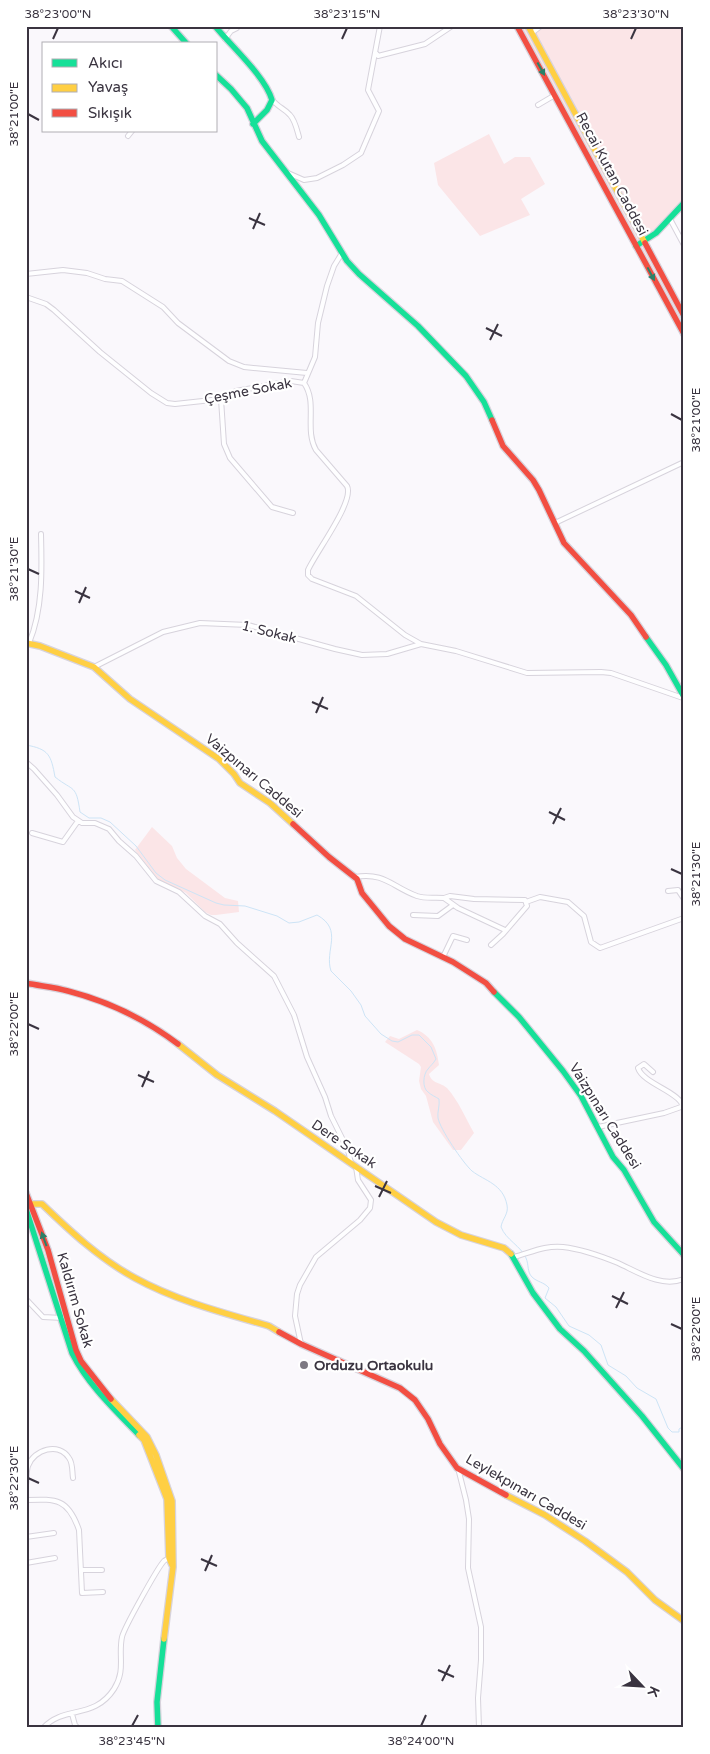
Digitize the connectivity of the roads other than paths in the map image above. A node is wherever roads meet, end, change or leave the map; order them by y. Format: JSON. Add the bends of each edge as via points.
{"nodes":[{"id":1,"x":171,"y":26,"type":"edge"},
{"id":2,"x":215,"y":26,"type":"edge"},
{"id":3,"x":238,"y":26,"type":"edge"},
{"id":4,"x":380,"y":26,"type":"edge"},
{"id":5,"x":452,"y":26,"type":"edge"},
{"id":6,"x":517,"y":26,"type":"edge"},
{"id":7,"x":528,"y":26,"type":"edge"},
{"id":8,"x":541,"y":26,"type":"edge"},
{"id":9,"x":532,"y":33,"type":"junction"},
{"id":10,"x":225,"y":39,"type":"junction"},
{"id":11,"x":185,"y":42,"type":"edge"},
{"id":12,"x":376,"y":53,"type":"junction"},
{"id":13,"x":218,"y":77,"type":"edge"},
{"id":14,"x":555,"y":95,"type":"junction"},
{"id":15,"x":272,"y":99,"type":"junction"},
{"id":16,"x":538,"y":105,"type":"dead end"},
{"id":17,"x":253,"y":124,"type":"junction"},
{"id":18,"x":131,"y":132,"type":"edge"},
{"id":19,"x":128,"y":136,"type":"dead end"},
{"id":20,"x":300,"y":137,"type":"dead end"},
{"id":21,"x":286,"y":172,"type":"junction"},
{"id":22,"x":684,"y":203,"type":"edge"},
{"id":23,"x":670,"y":220,"type":"junction"},
{"id":24,"x":644,"y":242,"type":"junction"},
{"id":25,"x":636,"y":246,"type":"junction"},
{"id":26,"x":684,"y":246,"type":"edge"},
{"id":27,"x":342,"y":254,"type":"junction"},
{"id":28,"x":26,"y":274,"type":"edge"},
{"id":29,"x":26,"y":297,"type":"edge"},
{"id":30,"x":683,"y":313,"type":"edge"},
{"id":31,"x":684,"y":334,"type":"edge"},
{"id":32,"x":307,"y":373,"type":"junction"},
{"id":33,"x":304,"y":383,"type":"junction"},
{"id":34,"x":220,"y":399,"type":"junction"},
{"id":35,"x":684,"y":462,"type":"edge"},
{"id":36,"x":292,"y":513,"type":"dead end"},
{"id":37,"x":554,"y":523,"type":"junction"},
{"id":38,"x":41,"y":534,"type":"dead end"},
{"id":39,"x":28,"y":643,"type":"edge"},
{"id":40,"x":421,"y":644,"type":"junction"},
{"id":41,"x":94,"y":667,"type":"junction"},
{"id":42,"x":684,"y":698,"type":"edge"},
{"id":43,"x":26,"y":762,"type":"edge"},
{"id":44,"x":78,"y":821,"type":"junction"},
{"id":45,"x":32,"y":833,"type":"dead end"},
{"id":46,"x":355,"y":877,"type":"junction"},
{"id":47,"x":668,"y":892,"type":"dead end"},
{"id":48,"x":444,"y":898,"type":"junction"},
{"id":49,"x":684,"y":899,"type":"edge"},
{"id":50,"x":526,"y":902,"type":"junction"},
{"id":51,"x":453,"y":905,"type":"junction"},
{"id":52,"x":413,"y":915,"type":"dead end"},
{"id":53,"x":684,"y":918,"type":"edge"},
{"id":54,"x":505,"y":930,"type":"junction"},
{"id":55,"x":467,"y":940,"type":"dead end"},
{"id":56,"x":490,"y":945,"type":"dead end"},
{"id":57,"x":443,"y":957,"type":"junction"},
{"id":58,"x":26,"y":983,"type":"edge"},
{"id":59,"x":653,"y":1072,"type":"dead end"},
{"id":60,"x":598,"y":1127,"type":"junction"},
{"id":61,"x":354,"y":1165,"type":"junction"},
{"id":62,"x":26,"y":1193,"type":"edge"},
{"id":63,"x":29,"y":1204,"type":"edge"},
{"id":64,"x":26,"y":1209,"type":"edge"},
{"id":65,"x":684,"y":1255,"type":"edge"},
{"id":66,"x":514,"y":1257,"type":"junction"},
{"id":67,"x":684,"y":1280,"type":"edge"},
{"id":68,"x":26,"y":1298,"type":"edge"},
{"id":69,"x":64,"y":1317,"type":"junction"},
{"id":70,"x":302,"y":1344,"type":"junction"},
{"id":71,"x":457,"y":1468,"type":"junction"},
{"id":72,"x":684,"y":1469,"type":"edge"},
{"id":73,"x":73,"y":1478,"type":"dead end"},
{"id":74,"x":26,"y":1486,"type":"edge"},
{"id":75,"x":26,"y":1500,"type":"edge"},
{"id":76,"x":54,"y":1533,"type":"dead end"},
{"id":77,"x":26,"y":1537,"type":"edge"},
{"id":78,"x":171,"y":1557,"type":"junction"},
{"id":79,"x":56,"y":1558,"type":"dead end"},
{"id":80,"x":26,"y":1563,"type":"edge"},
{"id":81,"x":81,"y":1570,"type":"junction"},
{"id":82,"x":102,"y":1570,"type":"dead end"},
{"id":83,"x":103,"y":1592,"type":"dead end"},
{"id":84,"x":684,"y":1620,"type":"edge"},
{"id":85,"x":72,"y":1714,"type":"junction"},
{"id":86,"x":43,"y":1728,"type":"edge"},
{"id":87,"x":78,"y":1728,"type":"edge"},
{"id":88,"x":158,"y":1728,"type":"edge"},
{"id":89,"x":479,"y":1728,"type":"edge"}],
"edges":[{"from":1,"to":11,"type":"street"},
{"from":2,"to":10,"type":"street"},
{"from":3,"to":10,"type":"street"},
{"from":4,"to":12,"type":"street"},
{"from":5,"to":12,"type":"street","via":[[425,44],[378,56]]},
{"from":6,"to":14,"type":"street","name":"Recai Kutan Caddesi","one_way":true},
{"from":7,"to":9,"type":"street","name":"Recai Kutan Caddesi"},
{"from":8,"to":9,"type":"street"},
{"from":9,"to":24,"type":"street","name":"Recai Kutan Caddesi"},
{"from":10,"to":15,"type":"street","via":[[255,72]]},
{"from":12,"to":21,"type":"street","via":[[368,90],[379,111],[361,153],[317,178],[304,180]]},
{"from":13,"to":17,"type":"street","via":[[247,108]]},
{"from":14,"to":16,"type":"street"},
{"from":14,"to":25,"type":"street","name":"Recai Kutan Caddesi"},
{"from":15,"to":17,"type":"street"},
{"from":15,"to":20,"type":"street","via":[[276,106],[292,116]]},
{"from":17,"to":21,"type":"street"},
{"from":18,"to":19,"type":"street"},
{"from":21,"to":27,"type":"street","via":[[319,215]]},
{"from":22,"to":23,"type":"street"},
{"from":23,"to":24,"type":"street"},
{"from":23,"to":26,"type":"street"},
{"from":24,"to":25,"type":"street"},
{"from":24,"to":30,"type":"street","name":"Recai Kutan Caddesi"},
{"from":25,"to":31,"type":"street","name":"Recai Kutan Caddesi","one_way":true},
{"from":27,"to":32,"type":"street","via":[[334,266],[324,296],[314,357]]},
{"from":27,"to":37,"type":"street","via":[[466,376],[484,402],[503,446],[533,480]]},
{"from":28,"to":32,"type":"street","via":[[63,270],[122,281],[164,307],[178,323],[229,361],[244,367]]},
{"from":29,"to":34,"type":"street","name":"Çeşme Sokak","via":[[54,310],[159,399],[175,404]]},
{"from":32,"to":33,"type":"street"},
{"from":33,"to":34,"type":"street","name":"Çeşme Sokak","via":[[291,381],[236,391]]},
{"from":33,"to":40,"type":"street","name":"Çeşme Sokak","via":[[311,407],[312,444],[349,492],[308,575],[356,596]]},
{"from":34,"to":36,"type":"street","via":[[226,453],[267,503]]},
{"from":35,"to":37,"type":"street"},
{"from":37,"to":42,"type":"street","via":[[569,550],[632,615]]},
{"from":38,"to":39,"type":"street","via":[[38,616]]},
{"from":39,"to":41,"type":"street","name":"Vaizpınarı Caddesi"},
{"from":40,"to":41,"type":"street","name":"1. Sokak","via":[[396,652],[369,655],[248,625],[200,623],[158,634]]},
{"from":40,"to":42,"type":"street","name":"Çeşme Sokak","via":[[527,673],[611,673]]},
{"from":41,"to":46,"type":"street","name":"Vaizpınarı Caddesi","via":[[130,699],[218,759],[240,783],[270,803]]},
{"from":43,"to":44,"type":"street"},
{"from":44,"to":45,"type":"street","via":[[63,842]]},
{"from":44,"to":61,"type":"street","via":[[96,823],[109,829],[156,881],[179,892],[205,916],[220,924],[274,976],[294,1015],[307,1057]]},
{"from":46,"to":48,"type":"street","via":[[376,876],[416,896]]},
{"from":46,"to":57,"type":"street","name":"Vaizpınarı Caddesi","via":[[362,893],[388,926],[415,945]]},
{"from":47,"to":49,"type":"street","via":[[678,890]]},
{"from":48,"to":50,"type":"street","via":[[521,899]]},
{"from":48,"to":51,"type":"street"},
{"from":50,"to":53,"type":"street","via":[[540,897],[568,902],[584,916],[591,942],[600,948]]},
{"from":50,"to":54,"type":"street","via":[[527,906]]},
{"from":51,"to":52,"type":"street","via":[[438,916]]},
{"from":51,"to":54,"type":"street"},
{"from":54,"to":56,"type":"street"},
{"from":55,"to":57,"type":"street","via":[[453,936]]},
{"from":57,"to":60,"type":"street","name":"Vaizpınarı Caddesi","via":[[486,983],[519,1017],[563,1071]]},
{"from":58,"to":61,"type":"street","name":"Dere Sokak","via":[[68,991],[136,1017]]},
{"from":59,"to":60,"type":"street","via":[[644,1064],[638,1068],[662,1090],[680,1099],[681,1107]]},
{"from":60,"to":65,"type":"street","name":"Vaizpınarı Caddesi","via":[[654,1222]]},
{"from":61,"to":66,"type":"street","name":"Dere Sokak","via":[[436,1222],[461,1235],[504,1248]]},
{"from":61,"to":70,"type":"street","via":[[358,1180],[371,1200],[370,1208],[316,1257],[300,1285],[295,1316]]},
{"from":62,"to":63,"type":"street","name":"Kaldırım Sokak"},
{"from":69,"to":63,"type":"street","name":"Kaldırım Sokak","one_way":true,"via":[[50,1258]]},
{"from":63,"to":70,"type":"street","name":"Leylekpınarı Caddesi","via":[[42,1204],[74,1235],[136,1279],[190,1303],[270,1326]]},
{"from":64,"to":69,"type":"street","name":"Kaldırım Sokak"},
{"from":66,"to":67,"type":"street","via":[[560,1246],[607,1259],[654,1279]]},
{"from":66,"to":72,"type":"street","via":[[534,1293],[560,1329],[642,1416]]},
{"from":68,"to":69,"type":"street","via":[[43,1317]]},
{"from":69,"to":78,"type":"street","name":"Kaldırım Sokak","via":[[81,1361],[108,1397],[143,1431],[152,1445],[172,1501]]},
{"from":70,"to":71,"type":"street","name":"Leylekpınarı Caddesi","via":[[405,1392],[425,1414]]},
{"from":71,"to":84,"type":"street","name":"Leylekpınarı Caddesi","via":[[545,1515],[585,1541]]},
{"from":71,"to":89,"type":"street","via":[[468,1514],[468,1568],[481,1627]]},
{"from":73,"to":74,"type":"street","via":[[71,1460],[67,1455],[60,1449],[48,1449],[30,1462]]},
{"from":75,"to":81,"type":"street","via":[[53,1500],[68,1509],[78,1530]]},
{"from":76,"to":77,"type":"street"},
{"from":78,"to":85,"type":"street","via":[[164,1560],[123,1634],[120,1677],[114,1689],[96,1707]]},
{"from":78,"to":88,"type":"street","name":"Kaldırım Sokak","via":[[173,1567],[157,1702]]},
{"from":79,"to":80,"type":"street"},
{"from":81,"to":82,"type":"street"},
{"from":81,"to":83,"type":"street","via":[[82,1593]]},
{"from":85,"to":86,"type":"street","via":[[55,1718]]},
{"from":85,"to":87,"type":"street"}]}
